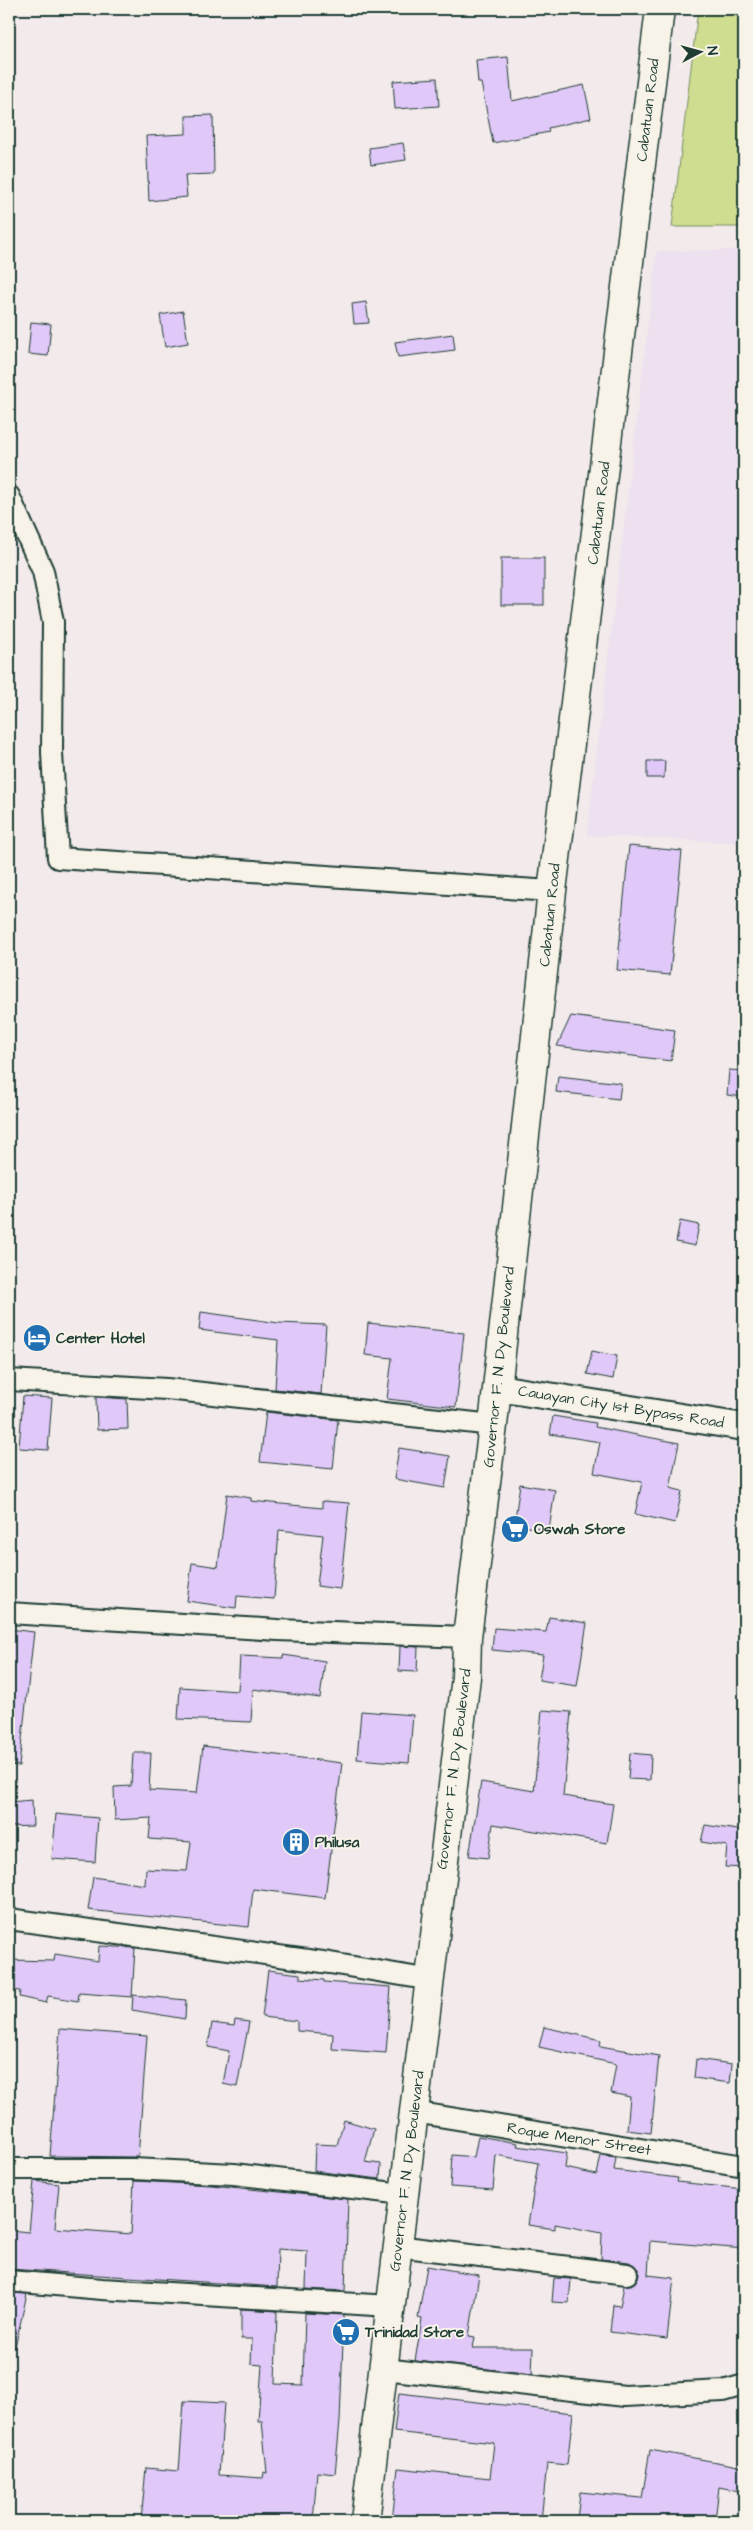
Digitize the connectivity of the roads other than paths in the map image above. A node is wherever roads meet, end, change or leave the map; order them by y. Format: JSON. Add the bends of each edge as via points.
{"nodes":[{"id":1,"x":660,"y":9,"type":"edge"},
{"id":2,"x":9,"y":496,"type":"edge"},
{"id":3,"x":552,"y":891,"type":"junction"},
{"id":4,"x":539,"y":1016,"type":"joint"},
{"id":5,"x":9,"y":1380,"type":"edge"},
{"id":6,"x":498,"y":1388,"type":"junction"},
{"id":7,"x":494,"y":1425,"type":"junction"},
{"id":8,"x":744,"y":1427,"type":"edge"},
{"id":9,"x":9,"y":1613,"type":"edge"},
{"id":10,"x":467,"y":1637,"type":"junction"},
{"id":11,"x":9,"y":1919,"type":"edge"},
{"id":12,"x":431,"y":1980,"type":"junction"},
{"id":13,"x":414,"y":2112,"type":"junction"},
{"id":14,"x":744,"y":2166,"type":"edge"},
{"id":15,"x":9,"y":2169,"type":"edge"},
{"id":16,"x":404,"y":2194,"type":"junction"},
{"id":17,"x":397,"y":2246,"type":"junction"},
{"id":18,"x":627,"y":2274,"type":"dead end"},
{"id":19,"x":9,"y":2281,"type":"edge"},
{"id":20,"x":391,"y":2306,"type":"junction"},
{"id":21,"x":384,"y":2369,"type":"junction"},
{"id":22,"x":744,"y":2385,"type":"edge"},
{"id":23,"x":365,"y":2521,"type":"edge"}],
"edges":[{"from":1,"to":3,"type":"highway","name":"Cabatuan Road"},
{"from":2,"to":3,"type":"street","via":[[42,571],[53,622],[52,753],[58,858]]},
{"from":3,"to":4,"type":"highway","name":"Cabatuan Road"},
{"from":4,"to":6,"type":"highway","name":"Governor F. N. Dy Boulevard"},
{"from":5,"to":7,"type":"street","via":[[167,1389]]},
{"from":6,"to":7,"type":"highway","name":"Governor F. N. Dy Boulevard"},
{"from":6,"to":8,"type":"main road","name":"Cauayan City 1st Bypass Road"},
{"from":7,"to":10,"type":"highway","name":"Governor F. N. Dy Boulevard"},
{"from":9,"to":10,"type":"street","via":[[278,1630]]},
{"from":10,"to":12,"type":"highway","name":"Governor F. N. Dy Boulevard","via":[[466,1677]]},
{"from":11,"to":12,"type":"street"},
{"from":12,"to":13,"type":"highway","name":"Governor F. N. Dy Boulevard"},
{"from":13,"to":14,"type":"street","name":"Roque Menor Street"},
{"from":13,"to":16,"type":"highway","name":"Governor F. N. Dy Boulevard"},
{"from":15,"to":16,"type":"street","via":[[133,2169],[234,2174]]},
{"from":16,"to":17,"type":"highway","name":"Governor F. N. Dy Boulevard"},
{"from":17,"to":18,"type":"street"},
{"from":17,"to":20,"type":"highway","name":"Governor F. N. Dy Boulevard"},
{"from":19,"to":20,"type":"street"},
{"from":20,"to":21,"type":"highway","name":"Governor F. N. Dy Boulevard"},
{"from":21,"to":22,"type":"street","via":[[625,2396],[723,2391]]},
{"from":21,"to":23,"type":"highway","name":"Governor F. N. Dy Boulevard"}]}
